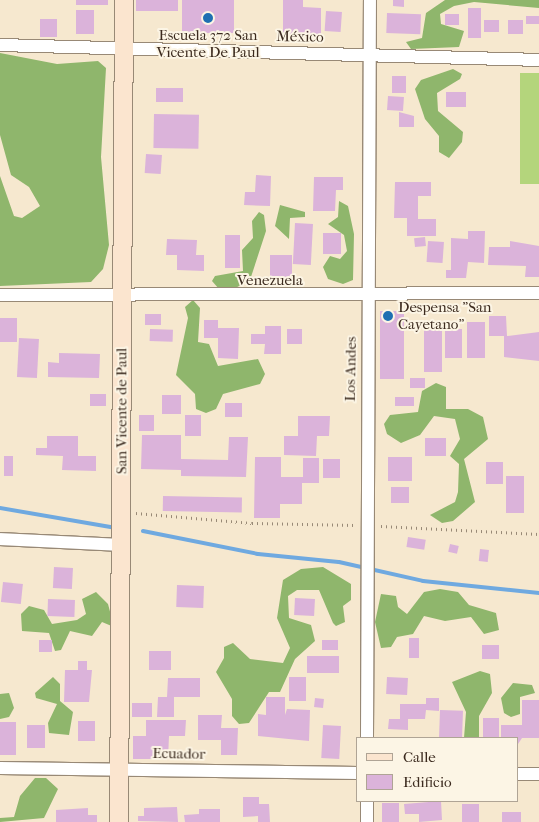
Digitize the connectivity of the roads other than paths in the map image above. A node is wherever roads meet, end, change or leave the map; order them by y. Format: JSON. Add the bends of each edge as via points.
{"nodes":[{"id":1,"x":124,"y":0,"type":"edge"},
{"id":2,"x":370,"y":0,"type":"edge"},
{"id":3,"x":0,"y":45,"type":"edge"},
{"id":4,"x":124,"y":50,"type":"junction"},
{"id":5,"x":370,"y":55,"type":"junction"},
{"id":6,"x":539,"y":60,"type":"edge"},
{"id":7,"x":539,"y":293,"type":"edge"},
{"id":8,"x":0,"y":295,"type":"edge"},
{"id":9,"x":122,"y":297,"type":"junction"},
{"id":10,"x":368,"y":297,"type":"junction"},
{"id":11,"x":0,"y":539,"type":"edge"},
{"id":12,"x":121,"y":545,"type":"junction"},
{"id":13,"x":367,"y":737,"type":"edge"},
{"id":14,"x":0,"y":768,"type":"edge"},
{"id":15,"x":120,"y":770,"type":"junction"},
{"id":16,"x":356,"y":773,"type":"edge"},
{"id":17,"x":519,"y":774,"type":"edge"},
{"id":18,"x":539,"y":774,"type":"edge"},
{"id":19,"x":367,"y":802,"type":"edge"},
{"id":20,"x":119,"y":822,"type":"edge"},
{"id":21,"x":367,"y":822,"type":"edge"}],
"edges":[{"from":1,"to":4,"type":"street","name":"San Vicente de Paul"},
{"from":2,"to":5,"type":"street","name":"Los Andes"},
{"from":3,"to":4,"type":"street","name":"México"},
{"from":4,"to":5,"type":"street","name":"México"},
{"from":4,"to":9,"type":"street","name":"San Vicente de Paul"},
{"from":5,"to":6,"type":"street","name":"México"},
{"from":5,"to":10,"type":"street","name":"Los Andes"},
{"from":7,"to":10,"type":"street","name":"Venezuela"},
{"from":8,"to":9,"type":"street","name":"Venezuela"},
{"from":9,"to":10,"type":"street","name":"Venezuela"},
{"from":9,"to":12,"type":"street","name":"San Vicente de Paul"},
{"from":10,"to":13,"type":"street","name":"Los Andes"},
{"from":11,"to":12,"type":"street"},
{"from":12,"to":15,"type":"street","name":"San Vicente de Paul"},
{"from":14,"to":15,"type":"street","name":"Ecuador"},
{"from":15,"to":16,"type":"street","name":"Ecuador"},
{"from":15,"to":20,"type":"street","name":"San Vicente de Paul"},
{"from":17,"to":18,"type":"street"},
{"from":19,"to":21,"type":"street"}]}
